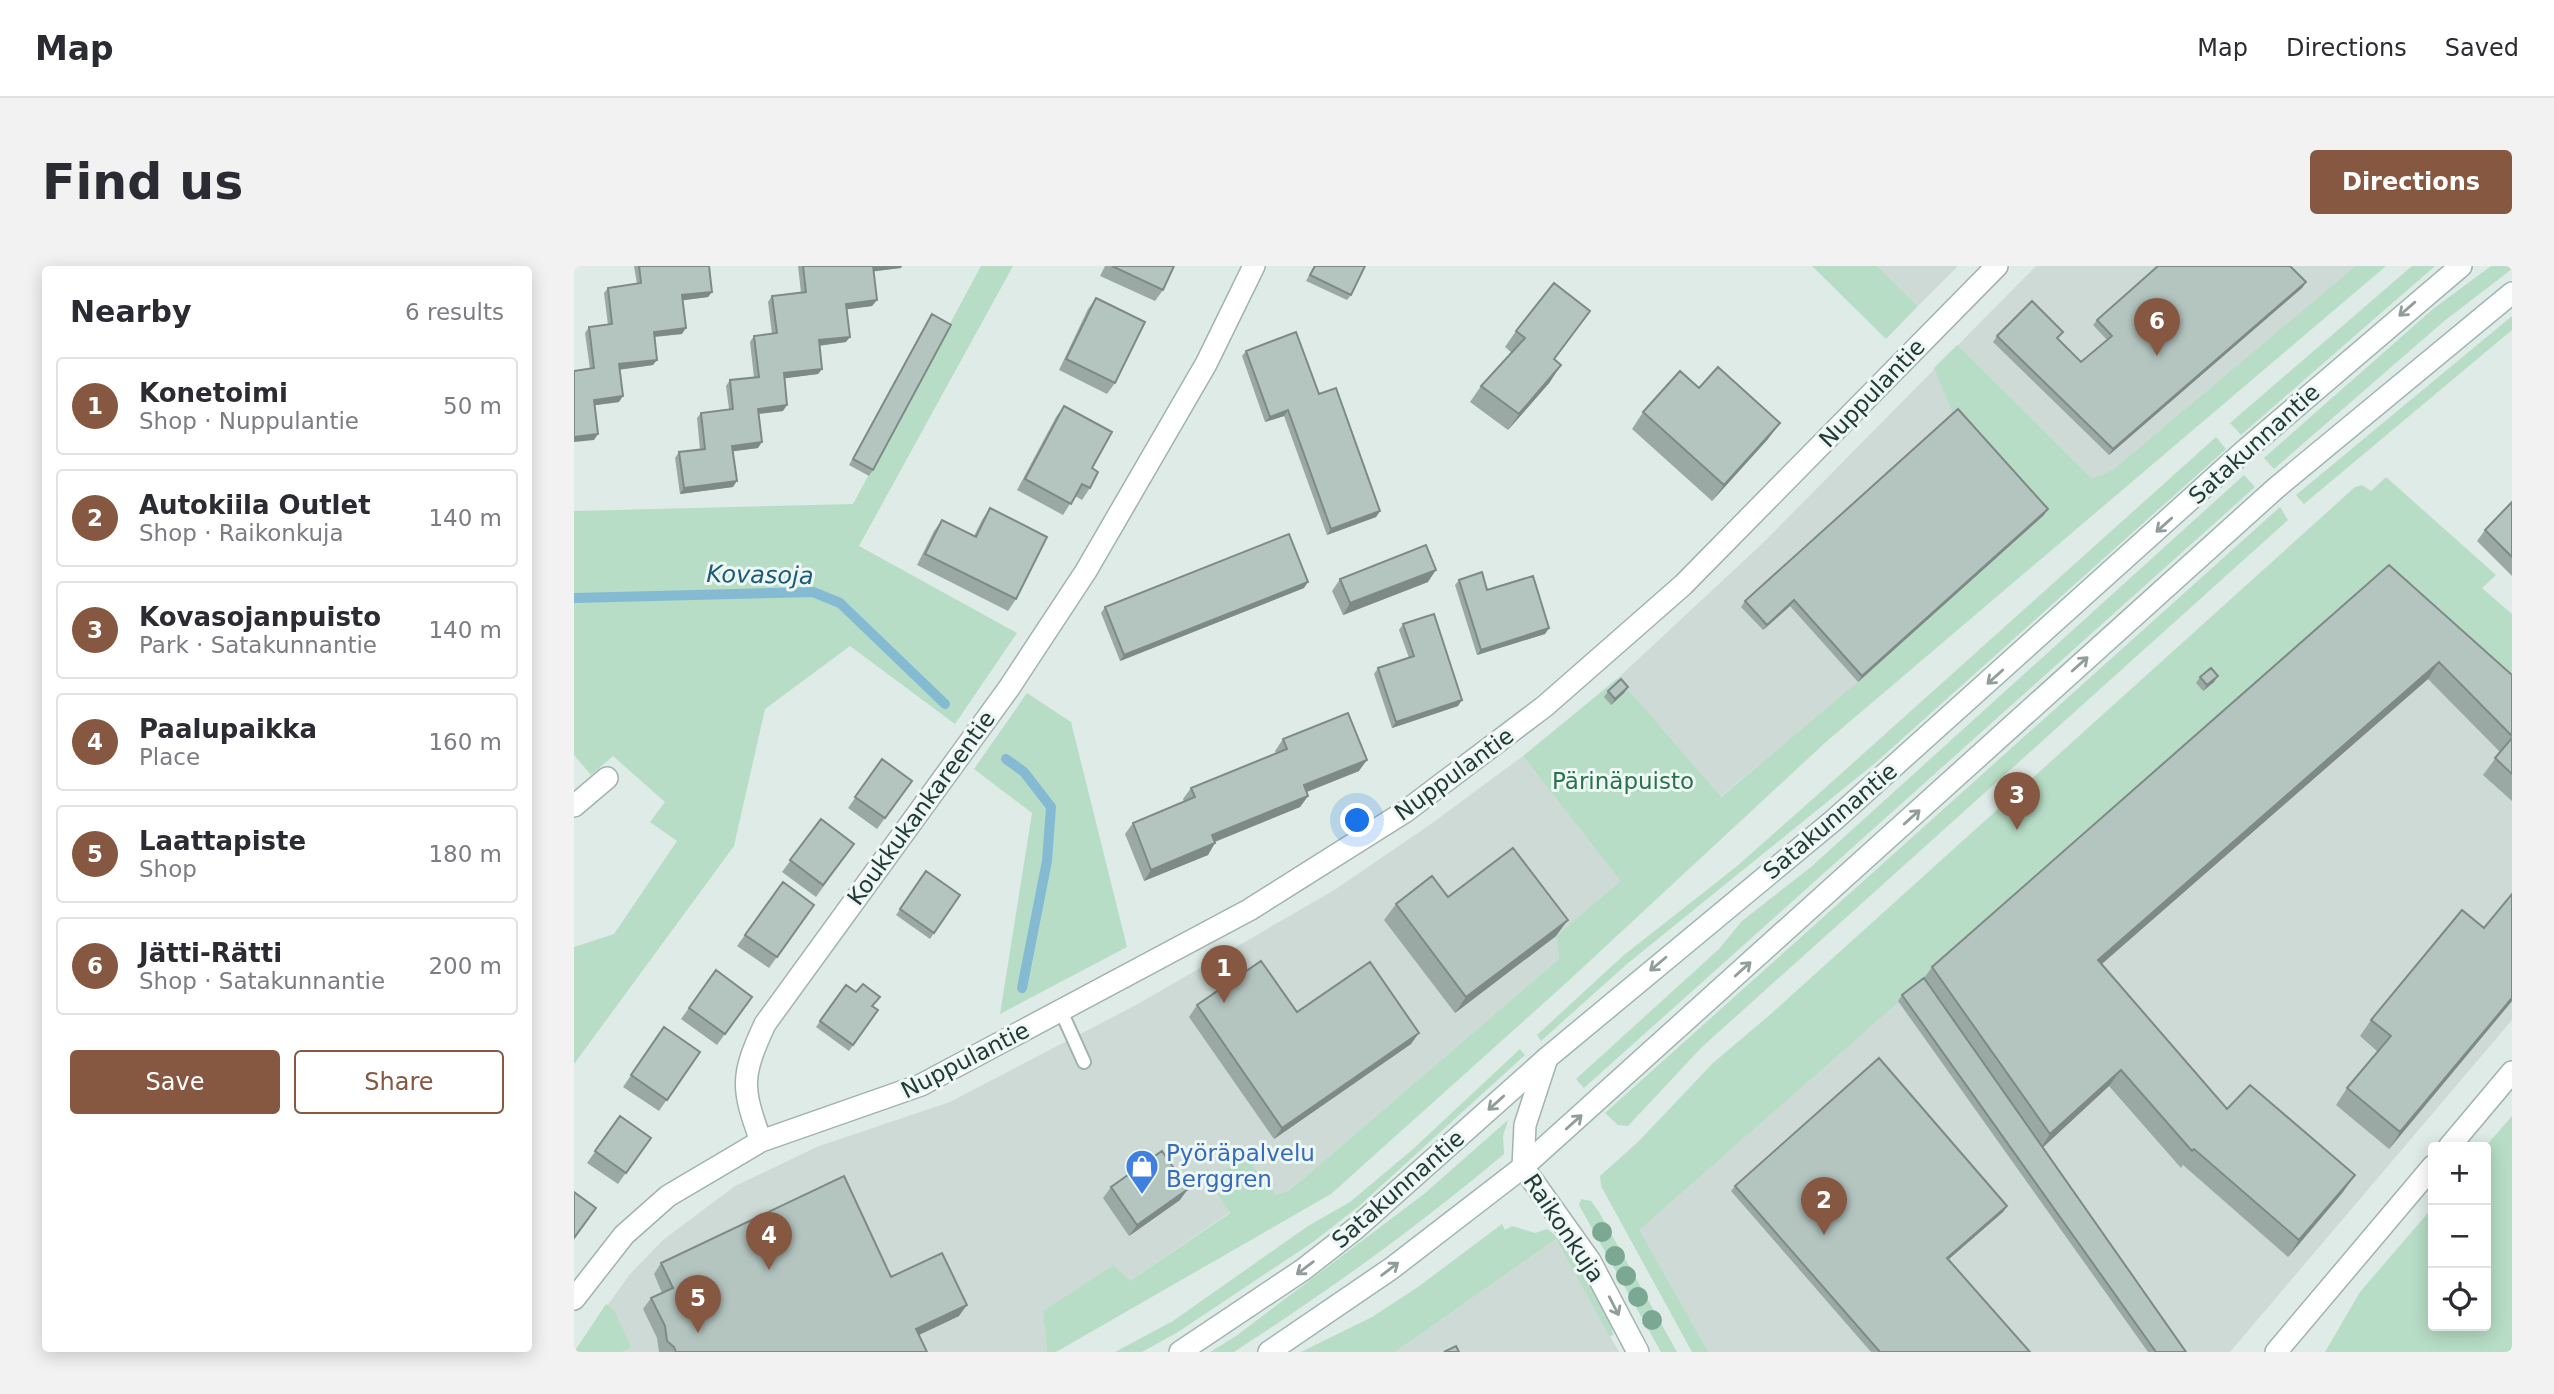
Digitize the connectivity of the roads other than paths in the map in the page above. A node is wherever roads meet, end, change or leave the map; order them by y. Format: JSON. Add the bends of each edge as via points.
{"nodes":[{"id":1,"x":1254,"y":266,"type":"edge"},
{"id":2,"x":1997,"y":266,"type":"edge"},
{"id":3,"x":2461,"y":266,"type":"edge"},
{"id":4,"x":2512,"y":293,"type":"edge"},
{"id":5,"x":607,"y":778,"type":"dead end"},
{"id":6,"x":574,"y":806,"type":"edge"},
{"id":7,"x":1061,"y":1010,"type":"junction"},
{"id":8,"x":1547,"y":1058,"type":"junction"},
{"id":9,"x":1083,"y":1062,"type":"dead end"},
{"id":10,"x":2512,"y":1072,"type":"edge"},
{"id":11,"x":761,"y":1141,"type":"junction"},
{"id":12,"x":2453,"y":1142,"type":"edge"},
{"id":13,"x":1523,"y":1167,"type":"junction"},
{"id":14,"x":2428,"y":1172,"type":"edge"},
{"id":15,"x":574,"y":1299,"type":"edge"},
{"id":16,"x":1180,"y":1352,"type":"edge"},
{"id":17,"x":1269,"y":1352,"type":"edge"},
{"id":18,"x":1638,"y":1352,"type":"edge"},
{"id":19,"x":2276,"y":1352,"type":"edge"}],
"edges":[{"from":1,"to":11,"type":"street","name":"Koukkukankareentie","via":[[1200,376],[1086,571],[1009,688],[765,1024],[749,1058],[745,1086]]},
{"from":2,"to":7,"type":"street","name":"Nuppulantie","via":[[1683,585],[1545,706],[1406,811],[1249,910]]},
{"from":3,"to":8,"type":"street","name":"Satakunnantie","one_way":true,"via":[[2243,452],[1834,820]]},
{"from":13,"to":4,"type":"street","name":"Satakunnantie","one_way":true,"via":[[2276,488]]},
{"from":5,"to":6,"type":"street"},
{"from":7,"to":9,"type":"lane"},
{"from":7,"to":11,"type":"street","name":"Nuppulantie","via":[[921,1085]]},
{"from":8,"to":13,"type":"street","name":"Raikonkuja","via":[[1525,1125]]},
{"from":8,"to":16,"type":"street","name":"Satakunnantie","one_way":true,"via":[[1355,1229]]},
{"from":10,"to":12,"type":"street"},
{"from":11,"to":15,"type":"street","via":[[668,1196],[624,1236]]},
{"from":17,"to":13,"type":"street","name":"Satakunnantie","one_way":true,"via":[[1337,1308]]},
{"from":13,"to":18,"type":"street","name":"Raikonkuja","one_way":true,"via":[[1590,1261]]},
{"from":14,"to":19,"type":"street"}]}
